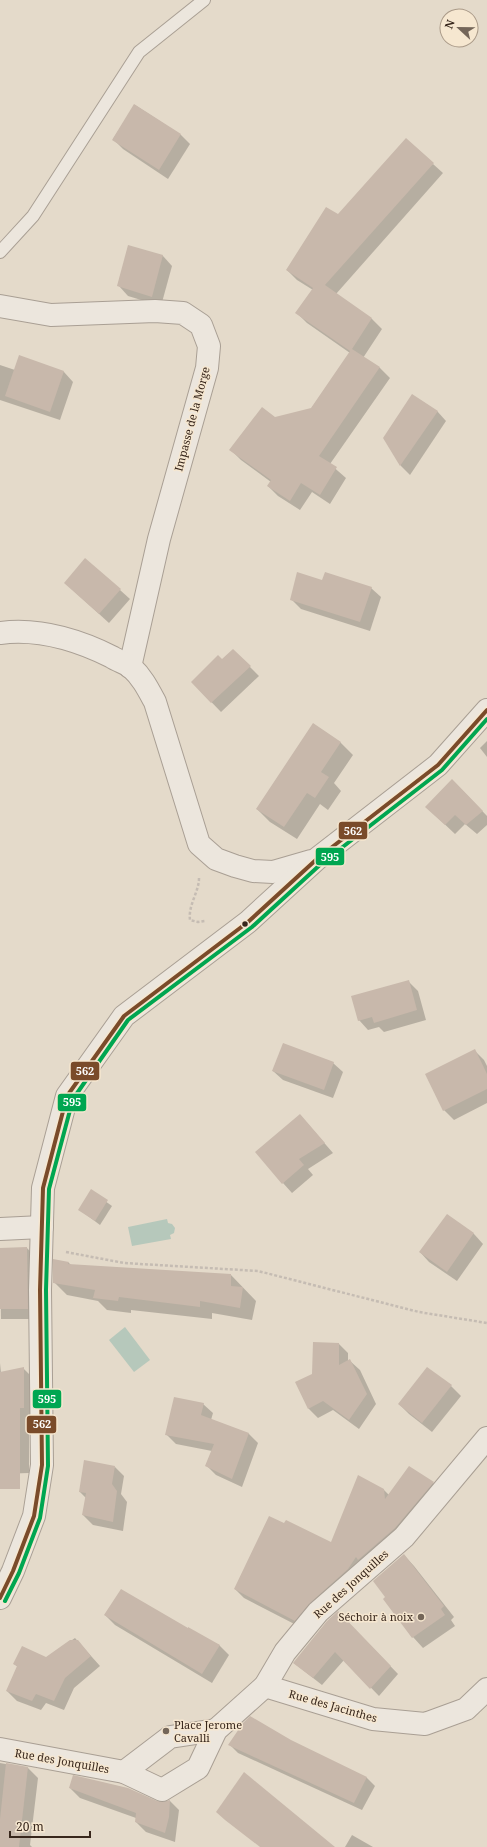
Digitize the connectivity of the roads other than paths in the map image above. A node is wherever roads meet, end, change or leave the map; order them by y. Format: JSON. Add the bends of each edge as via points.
{"nodes":[{"id":1,"x":204,"y":0,"type":"edge"},
{"id":2,"x":0,"y":252,"type":"edge"},
{"id":3,"x":0,"y":306,"type":"edge"},
{"id":4,"x":0,"y":633,"type":"edge"},
{"id":5,"x":130,"y":667,"type":"junction"},
{"id":6,"x":487,"y":710,"type":"edge"},
{"id":7,"x":318,"y":858,"type":"junction"},
{"id":8,"x":0,"y":1229,"type":"edge"},
{"id":9,"x":42,"y":1238,"type":"junction"},
{"id":10,"x":487,"y":1438,"type":"edge"},
{"id":11,"x":0,"y":1598,"type":"edge"},
{"id":12,"x":265,"y":1686,"type":"junction"},
{"id":13,"x":487,"y":1689,"type":"edge"},
{"id":14,"x":216,"y":1730,"type":"junction"},
{"id":15,"x":0,"y":1749,"type":"edge"},
{"id":16,"x":124,"y":1772,"type":"junction"}],
"edges":[{"from":1,"to":2,"type":"lane","via":[[139,52],[33,216]]},
{"from":3,"to":5,"type":"street","name":"Impasse de la Morge","via":[[51,315],[155,311],[183,313],[201,325],[209,346],[207,368],[159,538]]},
{"from":4,"to":5,"type":"street","via":[[19,630],[48,634],[104,653]]},
{"from":5,"to":7,"type":"street","via":[[145,682],[155,702],[199,844],[216,859],[254,871],[273,872]]},
{"from":6,"to":7,"type":"street","via":[[438,765]]},
{"from":7,"to":9,"type":"street","via":[[245,924],[124,1016],[67,1096],[43,1188]]},
{"from":8,"to":9,"type":"street"},
{"from":9,"to":11,"type":"street","via":[[42,1465],[34,1516]]},
{"from":10,"to":12,"type":"street","name":"Rue des Jonquilles","via":[[404,1537],[318,1612],[285,1652]]},
{"from":12,"to":13,"type":"street","name":"Rue des Jacinthes","via":[[373,1719],[425,1724],[466,1709]]},
{"from":12,"to":14,"type":"street","name":"Rue des Jonquilles"},
{"from":14,"to":16,"type":"street","name":"Rue des Jonquilles","via":[[170,1737]]},
{"from":14,"to":16,"type":"street","name":"Rue des Jonquilles","via":[[198,1768],[162,1790]]},
{"from":15,"to":16,"type":"street","name":"Rue des Jonquilles"}]}
